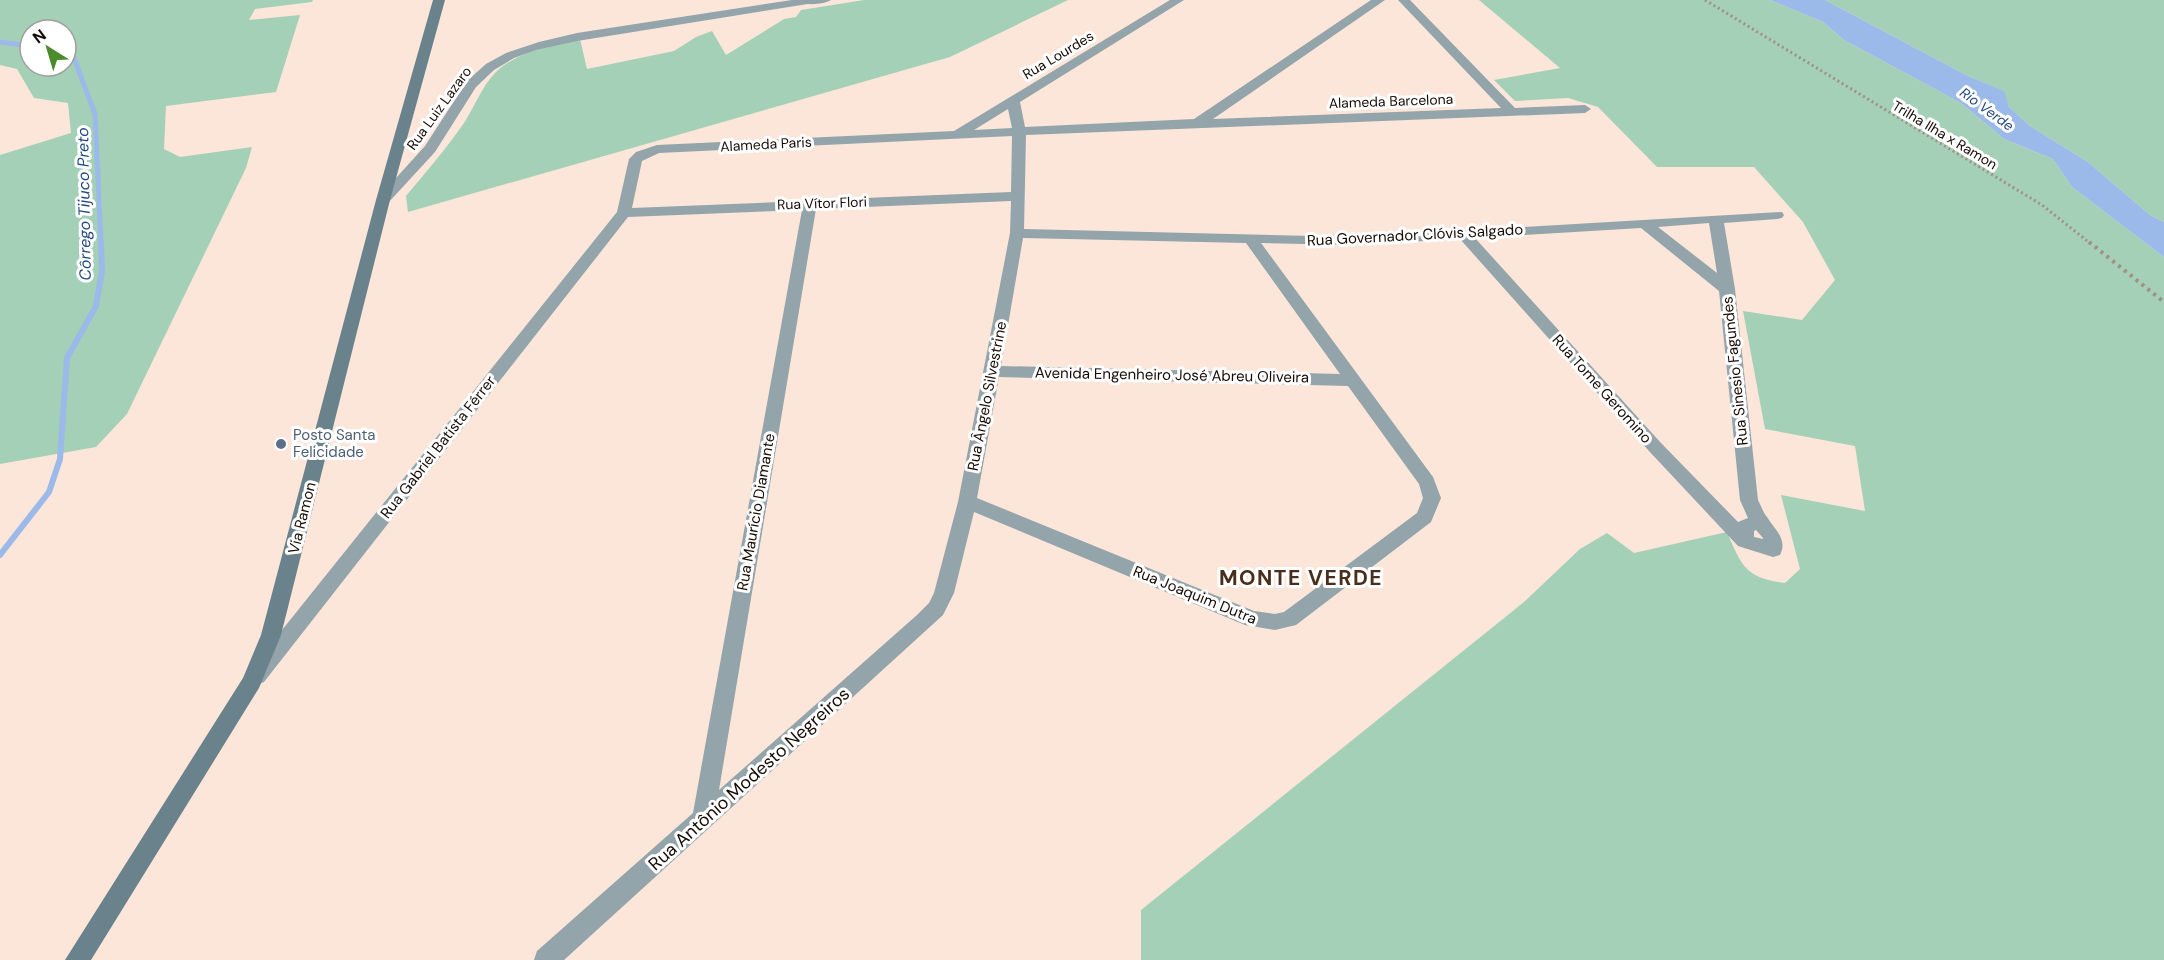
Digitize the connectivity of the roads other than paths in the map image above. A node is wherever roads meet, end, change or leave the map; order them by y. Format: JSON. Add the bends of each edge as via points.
{"nodes":[{"id":1,"x":439,"y":0,"type":"edge"},
{"id":2,"x":827,"y":0,"type":"edge"},
{"id":3,"x":1178,"y":0,"type":"edge"},
{"id":4,"x":1378,"y":0,"type":"edge"},
{"id":5,"x":1404,"y":0,"type":"edge"},
{"id":6,"x":808,"y":1,"type":"edge"},
{"id":7,"x":784,"y":3,"type":"edge"},
{"id":8,"x":1013,"y":100,"type":"junction"},
{"id":9,"x":1585,"y":108,"type":"dead end"},
{"id":10,"x":1511,"y":111,"type":"junction"},
{"id":11,"x":1198,"y":123,"type":"junction"},
{"id":12,"x":1019,"y":131,"type":"junction"},
{"id":13,"x":954,"y":136,"type":"junction"},
{"id":14,"x":1019,"y":196,"type":"junction"},
{"id":15,"x":382,"y":200,"type":"junction"},
{"id":16,"x":810,"y":203,"type":"junction"},
{"id":17,"x":624,"y":213,"type":"junction"},
{"id":18,"x":1777,"y":215,"type":"dead end"},
{"id":19,"x":1716,"y":219,"type":"junction"},
{"id":20,"x":1644,"y":223,"type":"junction"},
{"id":21,"x":1017,"y":233,"type":"junction"},
{"id":22,"x":1463,"y":233,"type":"junction"},
{"id":23,"x":1251,"y":240,"type":"junction"},
{"id":24,"x":1726,"y":289,"type":"junction"},
{"id":25,"x":993,"y":371,"type":"junction"},
{"id":26,"x":1352,"y":380,"type":"junction"},
{"id":27,"x":967,"y":502,"type":"junction"},
{"id":28,"x":1759,"y":521,"type":"junction"},
{"id":29,"x":1745,"y":541,"type":"junction"},
{"id":30,"x":944,"y":593,"type":"joint"},
{"id":31,"x":252,"y":682,"type":"junction"},
{"id":32,"x":703,"y":821,"type":"junction"},
{"id":33,"x":77,"y":960,"type":"edge"},
{"id":34,"x":546,"y":960,"type":"edge"}],
"edges":[{"from":1,"to":15,"type":"main road","name":"Via Ramon"},
{"from":2,"to":6,"type":"lane"},
{"from":3,"to":8,"type":"street","name":"Rua Lourdes"},
{"from":4,"to":11,"type":"street"},
{"from":5,"to":10,"type":"street"},
{"from":6,"to":7,"type":"street","name":"Rua Luiz Lazaro"},
{"from":7,"to":15,"type":"street","name":"Rua Luiz Lazaro","via":[[577,37],[514,54],[489,68],[473,83],[430,149]]},
{"from":8,"to":12,"type":"street","name":"Rua Ângelo Silvestrine"},
{"from":8,"to":13,"type":"street","name":"Rua Lourdes"},
{"from":9,"to":10,"type":"street","name":"Alameda Barcelona"},
{"from":10,"to":11,"type":"street","name":"Alameda Barcelona"},
{"from":11,"to":12,"type":"street","name":"Alameda Barcelona"},
{"from":12,"to":13,"type":"street","name":"Alameda Barcelona"},
{"from":12,"to":14,"type":"street","name":"Rua Ângelo Silvestrine"},
{"from":13,"to":17,"type":"street","name":"Alameda Paris","via":[[657,149],[636,159]]},
{"from":14,"to":16,"type":"street","name":"Rua Vítor Flori"},
{"from":14,"to":21,"type":"street","name":"Rua Ângelo Silvestrine"},
{"from":15,"to":31,"type":"main road","name":"Via Ramon","via":[[282,600]]},
{"from":16,"to":17,"type":"street","name":"Rua Vítor Flori"},
{"from":16,"to":32,"type":"street","name":"Rua Maurício Diamante"},
{"from":17,"to":31,"type":"street","name":"Rua Gabriel Batista Férrer"},
{"from":18,"to":19,"type":"street","name":"Rua Governador Clóvis Salgado"},
{"from":19,"to":20,"type":"street","name":"Rua Governador Clóvis Salgado"},
{"from":19,"to":24,"type":"street","name":"Rua Sinesio Fagundes"},
{"from":20,"to":22,"type":"street","name":"Rua Governador Clóvis Salgado"},
{"from":20,"to":24,"type":"street"},
{"from":21,"to":23,"type":"street","name":"Rua Governador Clóvis Salgado"},
{"from":21,"to":25,"type":"street","name":"Rua Ângelo Silvestrine"},
{"from":22,"to":23,"type":"street","name":"Rua Governador Clóvis Salgado","via":[[1353,241]]},
{"from":22,"to":29,"type":"street","name":"Rua Tome Geromino"},
{"from":23,"to":26,"type":"street","name":"Rua Joaquim Dutra"},
{"from":24,"to":28,"type":"street","name":"Rua Sinesio Fagundes","via":[[1749,500]]},
{"from":25,"to":26,"type":"street","name":"Avenida Engenheiro José Abreu Oliveira"},
{"from":25,"to":27,"type":"street","name":"Rua Ângelo Silvestrine"},
{"from":26,"to":27,"type":"street","name":"Rua Joaquim Dutra","via":[[1427,482],[1432,498],[1430,507],[1424,517],[1289,619],[1252,619]]},
{"from":27,"to":30,"type":"street","name":"Rua Ângelo Silvestrine"},
{"from":28,"to":29,"type":"street","via":[[1744,527]]},
{"from":28,"to":29,"type":"street","name":"Rua Sinesio Fagundes","via":[[1772,536],[1773,550]]},
{"from":30,"to":32,"type":"street","name":"Rua Antônio Modesto Negreiros","via":[[924,621]]},
{"from":31,"to":33,"type":"main road","name":"Via Ramon"},
{"from":32,"to":34,"type":"street","name":"Rua Antônio Modesto Negreiros"}]}
